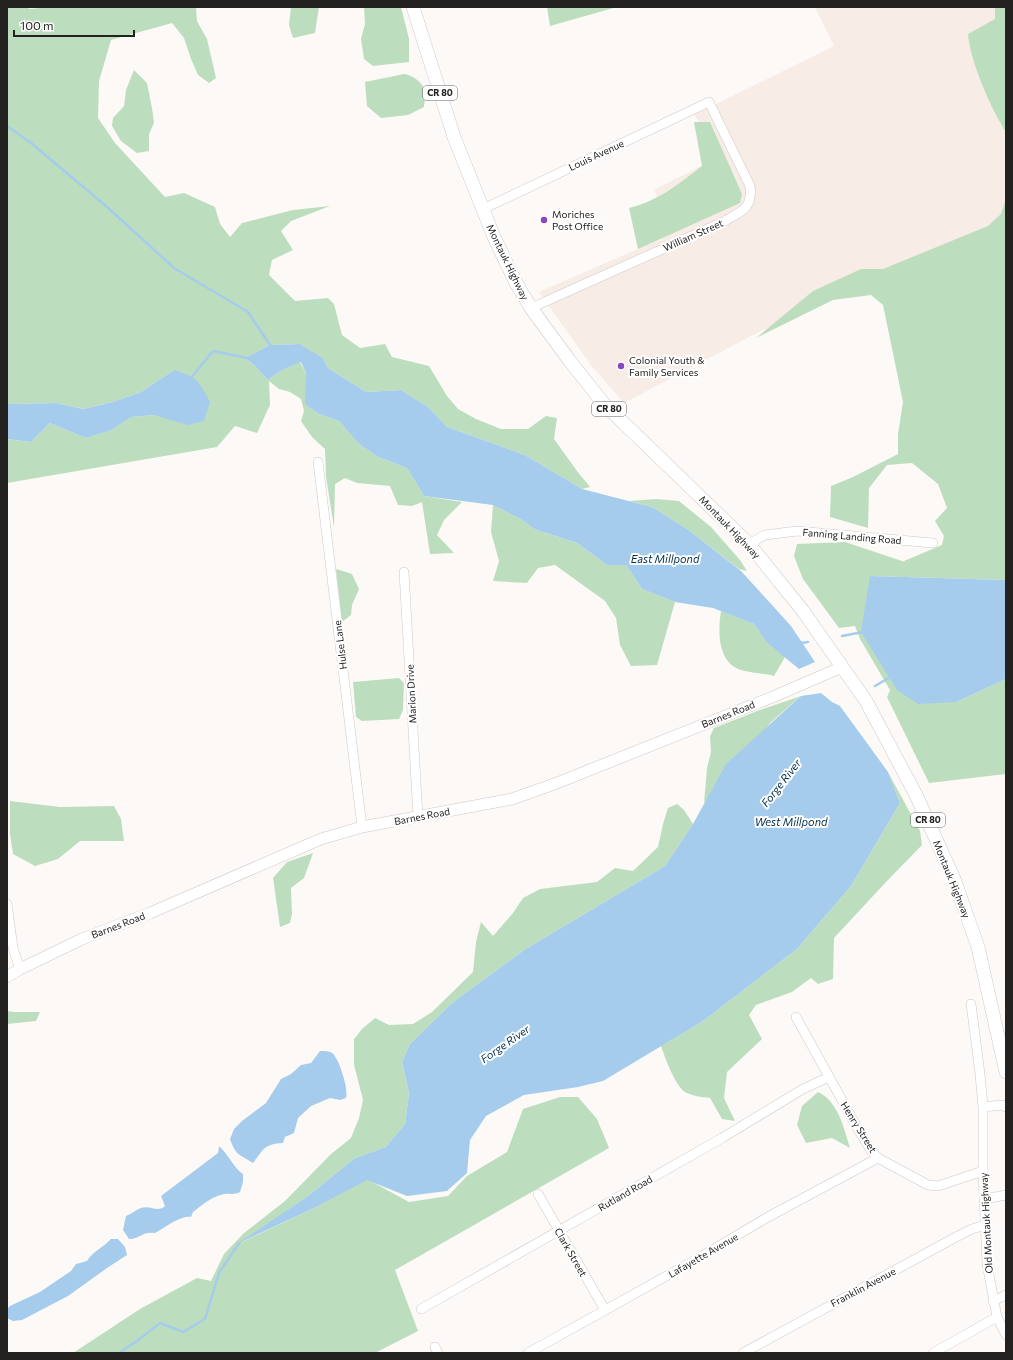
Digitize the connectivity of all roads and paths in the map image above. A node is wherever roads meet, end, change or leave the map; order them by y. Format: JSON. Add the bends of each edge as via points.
{"nodes":[{"id":1,"x":413,"y":7,"type":"edge"},
{"id":2,"x":709,"y":102,"type":"joint"},
{"id":3,"x":483,"y":209,"type":"junction"},
{"id":4,"x":531,"y":308,"type":"junction"},
{"id":5,"x":318,"y":462,"type":"dead end"},
{"id":6,"x":933,"y":543,"type":"dead end"},
{"id":7,"x":749,"y":544,"type":"junction"},
{"id":8,"x":404,"y":572,"type":"dead end"},
{"id":9,"x":842,"y":667,"type":"junction"},
{"id":10,"x":418,"y":817,"type":"junction"},
{"id":11,"x":362,"y":827,"type":"junction"},
{"id":12,"x":7,"y":904,"type":"edge"},
{"id":13,"x":20,"y":968,"type":"junction"},
{"id":14,"x":7,"y":977,"type":"edge"},
{"id":15,"x":971,"y":1004,"type":"dead end"},
{"id":16,"x":796,"y":1017,"type":"dead end"},
{"id":17,"x":1006,"y":1072,"type":"edge"},
{"id":18,"x":829,"y":1077,"type":"junction"},
{"id":19,"x":983,"y":1107,"type":"junction"},
{"id":20,"x":1006,"y":1107,"type":"edge"},
{"id":21,"x":878,"y":1158,"type":"junction"},
{"id":22,"x":983,"y":1171,"type":"junction"},
{"id":23,"x":538,"y":1194,"type":"dead end"},
{"id":24,"x":1006,"y":1195,"type":"edge"},
{"id":25,"x":984,"y":1199,"type":"junction"},
{"id":26,"x":985,"y":1225,"type":"junction"},
{"id":27,"x":558,"y":1231,"type":"junction"},
{"id":28,"x":1006,"y":1295,"type":"edge"},
{"id":29,"x":993,"y":1301,"type":"junction"},
{"id":30,"x":421,"y":1309,"type":"dead end"},
{"id":31,"x":605,"y":1310,"type":"junction"},
{"id":32,"x":997,"y":1317,"type":"junction"},
{"id":33,"x":1006,"y":1335,"type":"edge"},
{"id":34,"x":528,"y":1353,"type":"edge"},
{"id":35,"x":744,"y":1353,"type":"edge"},
{"id":36,"x":933,"y":1353,"type":"edge"}],
"edges":[{"from":1,"to":3,"type":"main road","name":"Montauk Highway","number":"CR 80","via":[[454,137]]},
{"from":2,"to":3,"type":"street","name":"Louis Avenue"},
{"from":2,"to":4,"type":"street","name":"William Street","via":[[750,186],[751,196],[744,210],[725,221]]},
{"from":3,"to":4,"type":"main road","name":"Montauk Highway","number":"CR 80","via":[[516,283]]},
{"from":4,"to":7,"type":"main road","name":"Montauk Highway","number":"CR 80","via":[[604,404]]},
{"from":5,"to":11,"type":"street","name":"Hulse Lane"},
{"from":6,"to":7,"type":"street","name":"Fanning Landing Road","via":[[796,531],[765,535]]},
{"from":7,"to":9,"type":"main road","name":"Montauk Highway","number":"CR 80","via":[[803,611]]},
{"from":8,"to":10,"type":"street","name":"Marion Drive"},
{"from":9,"to":10,"type":"street","name":"Barnes Road","via":[[557,783],[520,796]]},
{"from":9,"to":17,"type":"main road","name":"Montauk Highway","number":"CR 80","via":[[866,701],[900,763],[954,879],[978,947]]},
{"from":10,"to":11,"type":"street","name":"Barnes Road"},
{"from":11,"to":13,"type":"street","name":"Barnes Road","via":[[321,839],[150,913],[82,939]]},
{"from":12,"to":13,"type":"street","via":[[13,948]]},
{"from":13,"to":14,"type":"street","name":"Barnes Road"},
{"from":15,"to":19,"type":"street","name":"Old Montauk Highway"},
{"from":16,"to":18,"type":"street","name":"Henry Street"},
{"from":18,"to":21,"type":"street","name":"Henry Street","via":[[870,1149]]},
{"from":18,"to":27,"type":"street","name":"Rutland Road","via":[[803,1089]]},
{"from":19,"to":20,"type":"street"},
{"from":19,"to":22,"type":"street","name":"Old Montauk Highway"},
{"from":21,"to":22,"type":"street","name":"Henry Street","via":[[928,1185],[938,1186]]},
{"from":21,"to":31,"type":"street","name":"Lafayette Avenue"},
{"from":22,"to":25,"type":"street","name":"Old Montauk Highway"},
{"from":23,"to":27,"type":"street","name":"Clark Street"},
{"from":24,"to":25,"type":"street"},
{"from":25,"to":26,"type":"street","name":"Old Montauk Highway"},
{"from":26,"to":29,"type":"street","name":"Old Montauk Highway","via":[[987,1264]]},
{"from":26,"to":35,"type":"street","name":"Franklin Avenue","via":[[956,1236]]},
{"from":27,"to":30,"type":"street","name":"Rutland Road"},
{"from":27,"to":31,"type":"street","name":"Clark Street"},
{"from":28,"to":29,"type":"street"},
{"from":29,"to":32,"type":"street","name":"Old Montauk Highway"},
{"from":31,"to":34,"type":"street","name":"Lafayette Avenue"},
{"from":32,"to":33,"type":"street","name":"Old Montauk Highway"},
{"from":32,"to":36,"type":"street"}]}
